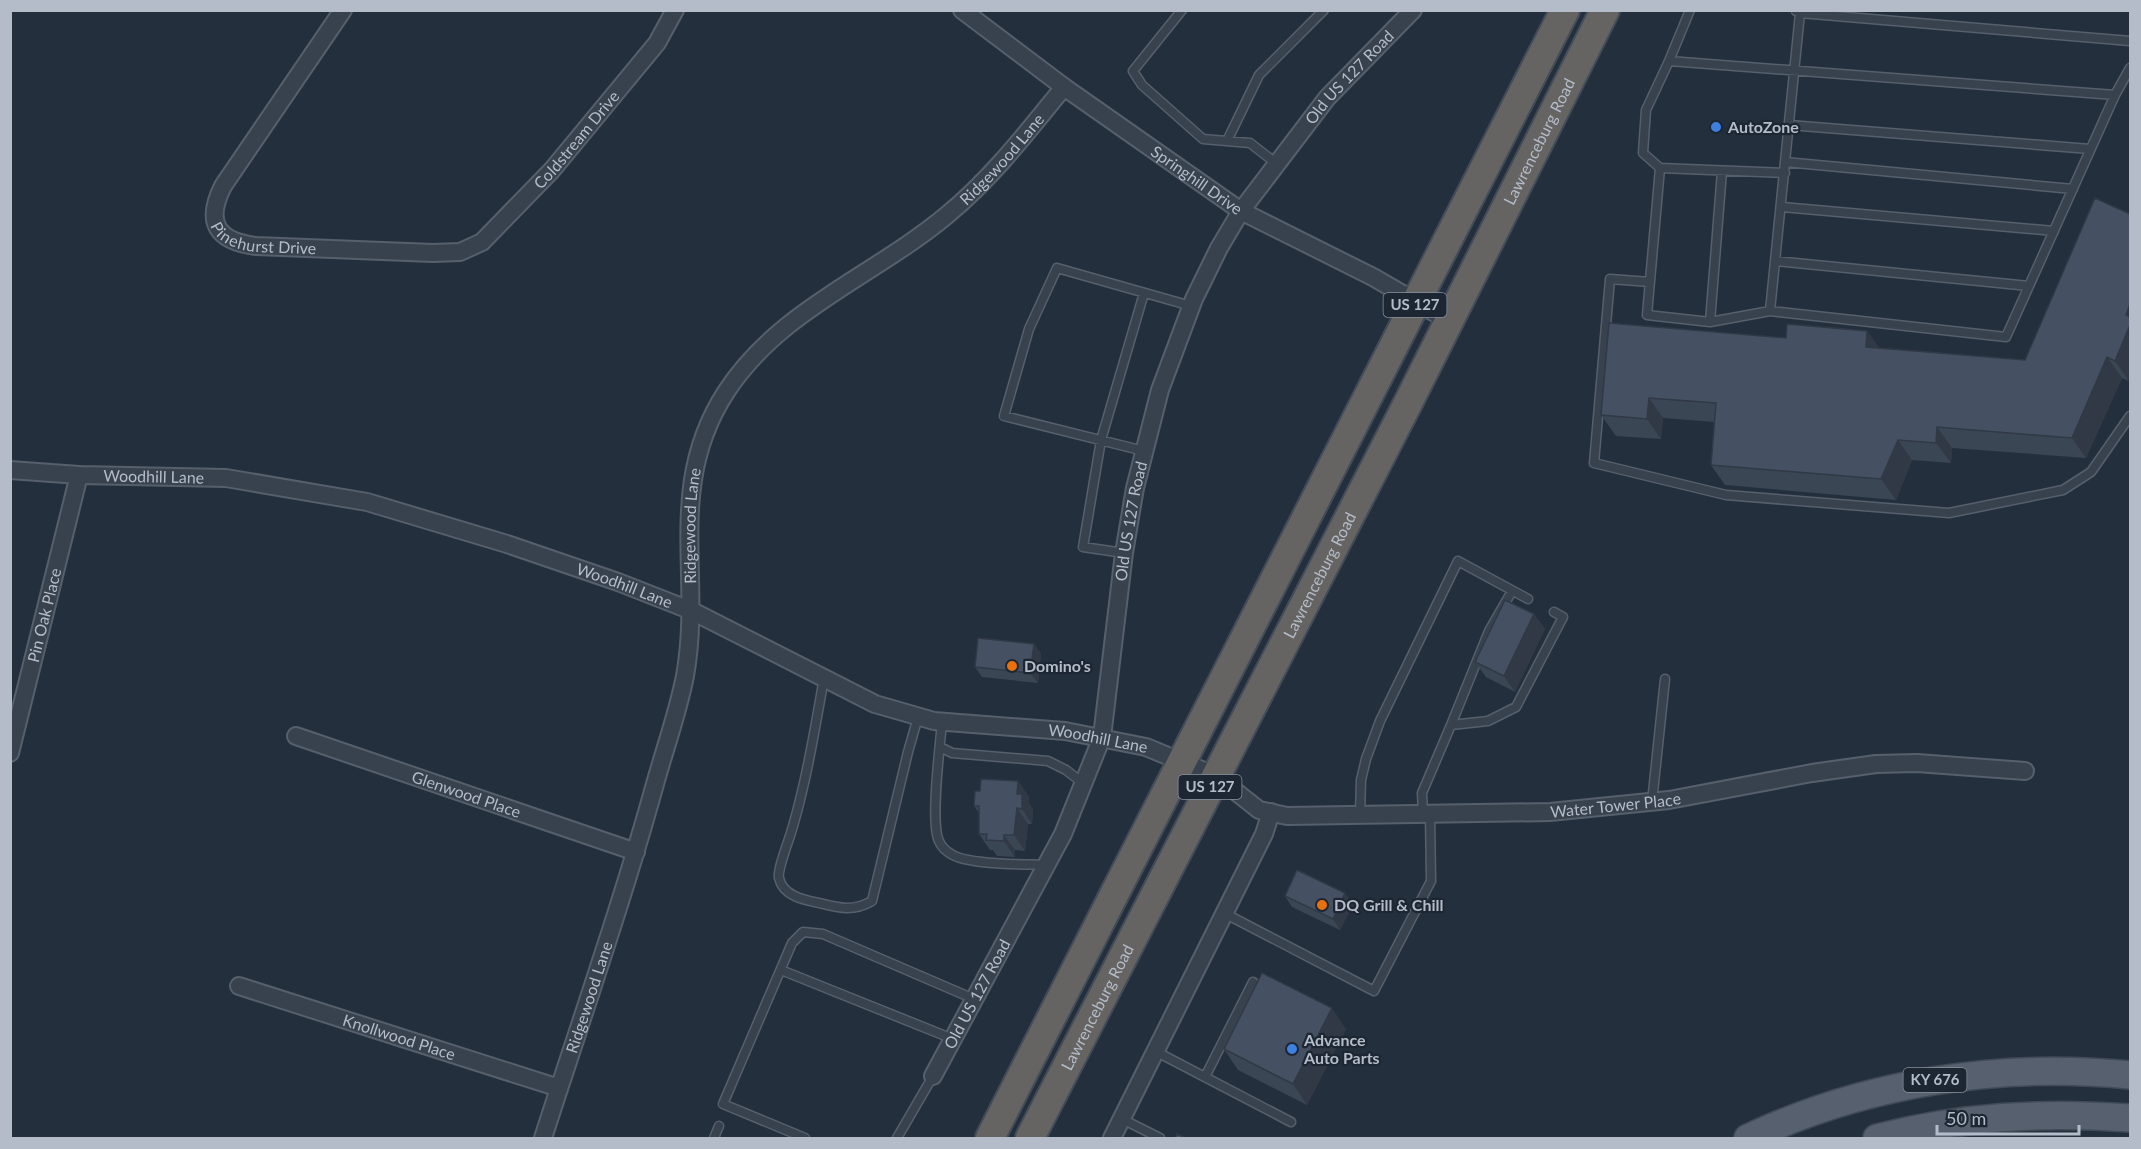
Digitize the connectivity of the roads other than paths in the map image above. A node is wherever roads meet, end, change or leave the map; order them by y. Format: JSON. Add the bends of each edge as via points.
{"nodes":[{"id":1,"x":343,"y":10,"type":"edge"},
{"id":2,"x":675,"y":10,"type":"edge"},
{"id":3,"x":1182,"y":10,"type":"edge"},
{"id":4,"x":1324,"y":10,"type":"edge"},
{"id":5,"x":1413,"y":10,"type":"edge"},
{"id":6,"x":1564,"y":10,"type":"edge"},
{"id":7,"x":1605,"y":10,"type":"edge"},
{"id":8,"x":1690,"y":10,"type":"edge"},
{"id":9,"x":1798,"y":12,"type":"edge"},
{"id":10,"x":971,"y":13,"type":"edge"},
{"id":11,"x":1845,"y":13,"type":"edge"},
{"id":12,"x":2130,"y":41,"type":"edge"},
{"id":13,"x":1669,"y":61,"type":"junction"},
{"id":14,"x":2130,"y":68,"type":"edge"},
{"id":15,"x":1793,"y":71,"type":"junction"},
{"id":16,"x":1064,"y":87,"type":"junction"},
{"id":17,"x":2115,"y":95,"type":"junction"},
{"id":18,"x":1789,"y":125,"type":"junction"},
{"id":19,"x":1227,"y":141,"type":"junction"},
{"id":20,"x":2091,"y":149,"type":"junction"},
{"id":21,"x":1785,"y":162,"type":"junction"},
{"id":22,"x":1277,"y":164,"type":"junction"},
{"id":23,"x":1660,"y":168,"type":"junction"},
{"id":24,"x":1722,"y":171,"type":"junction"},
{"id":25,"x":1785,"y":173,"type":"junction"},
{"id":26,"x":2073,"y":189,"type":"junction"},
{"id":27,"x":1782,"y":207,"type":"junction"},
{"id":28,"x":1241,"y":211,"type":"junction"},
{"id":29,"x":2054,"y":231,"type":"junction"},
{"id":30,"x":460,"y":252,"type":"joint"},
{"id":31,"x":1776,"y":261,"type":"junction"},
{"id":32,"x":1650,"y":282,"type":"junction"},
{"id":33,"x":2029,"y":286,"type":"junction"},
{"id":34,"x":1144,"y":292,"type":"junction"},
{"id":35,"x":1416,"y":302,"type":"junction"},
{"id":36,"x":1191,"y":306,"type":"junction"},
{"id":37,"x":1770,"y":311,"type":"junction"},
{"id":38,"x":1449,"y":321,"type":"junction"},
{"id":39,"x":1710,"y":322,"type":"junction"},
{"id":40,"x":2130,"y":416,"type":"edge"},
{"id":41,"x":1101,"y":440,"type":"junction"},
{"id":42,"x":1144,"y":450,"type":"junction"},
{"id":43,"x":10,"y":470,"type":"edge"},
{"id":44,"x":79,"y":475,"type":"junction"},
{"id":45,"x":1124,"y":553,"type":"junction"},
{"id":46,"x":1512,"y":591,"type":"junction"},
{"id":47,"x":1528,"y":599,"type":"dead end"},
{"id":48,"x":692,"y":611,"type":"junction"},
{"id":49,"x":1554,"y":612,"type":"dead end"},
{"id":50,"x":824,"y":678,"type":"junction"},
{"id":51,"x":1665,"y":679,"type":"dead end"},
{"id":52,"x":918,"y":717,"type":"junction"},
{"id":53,"x":942,"y":722,"type":"junction"},
{"id":54,"x":1451,"y":724,"type":"junction"},
{"id":55,"x":296,"y":736,"type":"dead end"},
{"id":56,"x":1102,"y":737,"type":"junction"},
{"id":57,"x":940,"y":747,"type":"junction"},
{"id":58,"x":10,"y":753,"type":"edge"},
{"id":59,"x":1181,"y":761,"type":"junction"},
{"id":60,"x":2025,"y":771,"type":"dead end"},
{"id":61,"x":1216,"y":776,"type":"junction"},
{"id":62,"x":1084,"y":784,"type":"junction"},
{"id":63,"x":1652,"y":802,"type":"junction"},
{"id":64,"x":1271,"y":812,"type":"junction"},
{"id":65,"x":1360,"y":814,"type":"junction"},
{"id":66,"x":1426,"y":814,"type":"junction"},
{"id":67,"x":636,"y":852,"type":"junction"},
{"id":68,"x":1046,"y":866,"type":"junction"},
{"id":69,"x":1224,"y":914,"type":"junction"},
{"id":70,"x":781,"y":970,"type":"junction"},
{"id":71,"x":1253,"y":982,"type":"dead end"},
{"id":72,"x":239,"y":986,"type":"dead end"},
{"id":73,"x":974,"y":999,"type":"junction"},
{"id":74,"x":953,"y":1039,"type":"junction"},
{"id":75,"x":1155,"y":1051,"type":"junction"},
{"id":76,"x":2130,"y":1075,"type":"edge"},
{"id":77,"x":933,"y":1076,"type":"joint"},
{"id":78,"x":1205,"y":1077,"type":"junction"},
{"id":79,"x":559,"y":1088,"type":"junction"},
{"id":80,"x":2130,"y":1118,"type":"edge"},
{"id":81,"x":1122,"y":1119,"type":"junction"},
{"id":82,"x":1291,"y":1122,"type":"dead end"},
{"id":83,"x":719,"y":1126,"type":"dead end"},
{"id":84,"x":543,"y":1138,"type":"edge"},
{"id":85,"x":714,"y":1138,"type":"edge"},
{"id":86,"x":805,"y":1138,"type":"edge"},
{"id":87,"x":897,"y":1138,"type":"edge"},
{"id":88,"x":990,"y":1138,"type":"edge"},
{"id":89,"x":1030,"y":1138,"type":"edge"},
{"id":90,"x":1112,"y":1138,"type":"edge"},
{"id":91,"x":1160,"y":1138,"type":"edge"},
{"id":92,"x":1749,"y":1138,"type":"edge"},
{"id":93,"x":1877,"y":1138,"type":"edge"}],
"edges":[{"from":1,"to":30,"type":"street","name":"Pinehurst Drive","via":[[223,186],[215,201],[215,223],[229,239],[256,246]]},
{"from":2,"to":30,"type":"street","name":"Coldstream Drive","via":[[657,43],[552,170],[482,242]]},
{"from":3,"to":19,"type":"lane","via":[[1133,71],[1142,85],[1203,139]]},
{"from":4,"to":19,"type":"lane","via":[[1259,75]]},
{"from":5,"to":22,"type":"street","name":"Old US 127 Road","via":[[1327,98]]},
{"from":6,"to":35,"type":"highway","number":"US 127"},
{"from":7,"to":38,"type":"highway","name":"Lawrenceburg Road","number":"US 127"},
{"from":8,"to":13,"type":"lane"},
{"from":9,"to":11,"type":"lane"},
{"from":9,"to":15,"type":"lane"},
{"from":10,"to":16,"type":"street","name":"Springhill Drive"},
{"from":11,"to":12,"type":"lane"},
{"from":13,"to":15,"type":"lane"},
{"from":13,"to":23,"type":"lane","via":[[1646,110],[1643,153]]},
{"from":14,"to":17,"type":"lane"},
{"from":15,"to":17,"type":"lane"},
{"from":15,"to":18,"type":"lane"},
{"from":16,"to":28,"type":"street","name":"Springhill Drive"},
{"from":16,"to":48,"type":"street","name":"Ridgewood Lane","via":[[1007,156],[947,216],[792,321],[739,374],[705,432],[693,478],[688,529]]},
{"from":17,"to":20,"type":"lane"},
{"from":18,"to":20,"type":"lane"},
{"from":18,"to":21,"type":"lane"},
{"from":19,"to":22,"type":"lane","via":[[1250,143]]},
{"from":20,"to":26,"type":"lane"},
{"from":21,"to":25,"type":"lane"},
{"from":21,"to":26,"type":"lane"},
{"from":22,"to":28,"type":"street","name":"Old US 127 Road"},
{"from":23,"to":24,"type":"lane"},
{"from":23,"to":32,"type":"lane"},
{"from":24,"to":25,"type":"lane"},
{"from":24,"to":39,"type":"lane"},
{"from":25,"to":27,"type":"lane"},
{"from":26,"to":29,"type":"lane"},
{"from":27,"to":29,"type":"lane"},
{"from":27,"to":31,"type":"lane"},
{"from":28,"to":35,"type":"street","name":"Springhill Drive"},
{"from":28,"to":36,"type":"street","name":"Old US 127 Road"},
{"from":29,"to":33,"type":"lane"},
{"from":31,"to":33,"type":"lane"},
{"from":31,"to":37,"type":"lane"},
{"from":32,"to":39,"type":"lane","via":[[1647,315]]},
{"from":32,"to":40,"type":"lane","via":[[1610,279],[1594,464],[1726,495],[1949,513],[2063,490],[2091,472]]},
{"from":33,"to":37,"type":"lane","via":[[2006,337]]},
{"from":34,"to":36,"type":"lane"},
{"from":34,"to":41,"type":"lane"},
{"from":34,"to":41,"type":"lane","via":[[1057,268],[1029,328],[1004,416]]},
{"from":35,"to":38,"type":"street","name":"Springhill Drive"},
{"from":35,"to":59,"type":"highway","number":"US 127"},
{"from":36,"to":42,"type":"street","name":"Old US 127 Road"},
{"from":37,"to":39,"type":"lane"},
{"from":38,"to":61,"type":"highway","name":"Lawrenceburg Road","number":"US 127"},
{"from":41,"to":42,"type":"lane"},
{"from":41,"to":45,"type":"lane","via":[[1083,547]]},
{"from":42,"to":45,"type":"street","name":"Old US 127 Road"},
{"from":43,"to":44,"type":"street","name":"Woodhill Lane"},
{"from":44,"to":48,"type":"street","name":"Woodhill Lane","via":[[226,478],[367,502],[507,544]]},
{"from":44,"to":58,"type":"street","name":"Pin Oak Place"},
{"from":45,"to":56,"type":"street","name":"Old US 127 Road"},
{"from":46,"to":47,"type":"lane"},
{"from":46,"to":54,"type":"lane","via":[[1489,631]]},
{"from":46,"to":65,"type":"lane","via":[[1458,561],[1380,721],[1360,780]]},
{"from":48,"to":50,"type":"street","name":"Woodhill Lane"},
{"from":48,"to":67,"type":"street","name":"Ridgewood Lane","via":[[685,677]]},
{"from":49,"to":54,"type":"lane","via":[[1563,617],[1516,707],[1488,721]]},
{"from":50,"to":52,"type":"street","name":"Woodhill Lane","via":[[875,704]]},
{"from":50,"to":52,"type":"lane","via":[[805,787],[778,868],[783,888],[790,894],[844,909],[872,902]]},
{"from":51,"to":63,"type":"lane"},
{"from":52,"to":53,"type":"street","name":"Woodhill Lane"},
{"from":53,"to":56,"type":"street","name":"Woodhill Lane"},
{"from":53,"to":57,"type":"lane"},
{"from":54,"to":66,"type":"lane","via":[[1422,793]]},
{"from":55,"to":67,"type":"street","name":"Glenwood Place"},
{"from":56,"to":59,"type":"street","name":"Woodhill Lane","via":[[1146,747]]},
{"from":56,"to":62,"type":"street","name":"Old US 127 Road"},
{"from":57,"to":62,"type":"lane","via":[[952,753],[1048,761]]},
{"from":57,"to":68,"type":"lane","via":[[936,830],[943,848],[968,860]]},
{"from":59,"to":61,"type":"street","name":"Woodhill Lane"},
{"from":59,"to":88,"type":"highway","number":"US 127"},
{"from":60,"to":63,"type":"street","name":"Water Tower Place","via":[[1876,764]]},
{"from":61,"to":64,"type":"street","name":"Water Tower Place","via":[[1259,810]]},
{"from":61,"to":89,"type":"highway","name":"Lawrenceburg Road","number":"US 127"},
{"from":62,"to":68,"type":"street","name":"Old US 127 Road"},
{"from":63,"to":66,"type":"street","name":"Water Tower Place","via":[[1550,812]]},
{"from":64,"to":65,"type":"street","name":"Water Tower Place","via":[[1287,816]]},
{"from":64,"to":69,"type":"street"},
{"from":65,"to":66,"type":"street","name":"Water Tower Place"},
{"from":66,"to":69,"type":"lane","via":[[1431,881],[1374,991]]},
{"from":67,"to":79,"type":"street","name":"Ridgewood Lane"},
{"from":68,"to":73,"type":"street","name":"Old US 127 Road"},
{"from":69,"to":75,"type":"street"},
{"from":70,"to":73,"type":"lane","via":[[792,943],[803,932],[823,934]]},
{"from":70,"to":74,"type":"lane"},
{"from":70,"to":86,"type":"lane","via":[[723,1104]]},
{"from":71,"to":78,"type":"lane"},
{"from":72,"to":79,"type":"street","name":"Knollwood Place"},
{"from":73,"to":74,"type":"street","name":"Old US 127 Road"},
{"from":74,"to":77,"type":"street","name":"Old US 127 Road"},
{"from":75,"to":78,"type":"lane"},
{"from":75,"to":81,"type":"street"},
{"from":76,"to":92,"type":"main road","number":"KY 676","via":[[2039,1071],[1931,1081],[1825,1107]]},
{"from":77,"to":87,"type":"lane"},
{"from":78,"to":82,"type":"lane"},
{"from":79,"to":84,"type":"street","name":"Ridgewood Lane"},
{"from":80,"to":93,"type":"main road","via":[[2022,1115],[1966,1120]]},
{"from":81,"to":90,"type":"street"},
{"from":81,"to":91,"type":"lane"},
{"from":83,"to":85,"type":"lane"}]}
